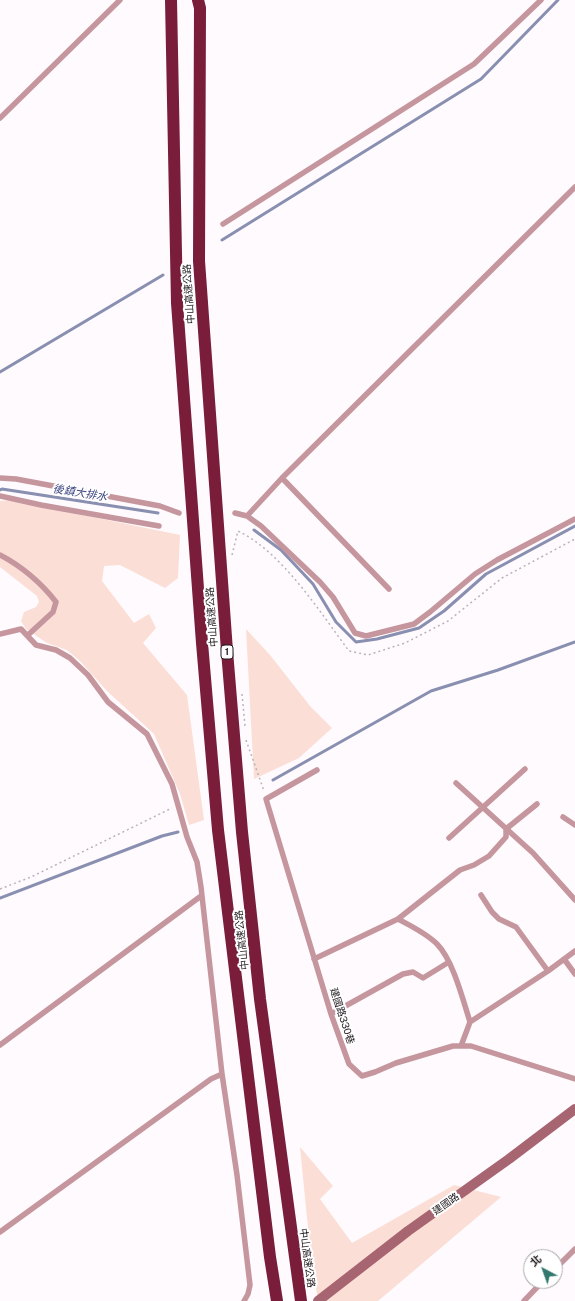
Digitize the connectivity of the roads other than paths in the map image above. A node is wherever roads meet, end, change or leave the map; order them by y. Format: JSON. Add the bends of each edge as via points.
{"nodes":[{"id":1,"x":120,"y":0,"type":"edge"},
{"id":2,"x":171,"y":0,"type":"edge"},
{"id":3,"x":541,"y":0,"type":"edge"},
{"id":4,"x":200,"y":3,"type":"edge"},
{"id":5,"x":0,"y":118,"type":"edge"},
{"id":6,"x":575,"y":187,"type":"edge"},
{"id":7,"x":222,"y":224,"type":"dead end"},
{"id":8,"x":0,"y":478,"type":"edge"},
{"id":9,"x":282,"y":478,"type":"junction"},
{"id":10,"x":0,"y":496,"type":"edge"},
{"id":11,"x":179,"y":513,"type":"dead end"},
{"id":12,"x":235,"y":513,"type":"dead end"},
{"id":13,"x":247,"y":516,"type":"junction"},
{"id":14,"x":575,"y":519,"type":"edge"},
{"id":15,"x":159,"y":526,"type":"dead end"},
{"id":16,"x":0,"y":555,"type":"edge"},
{"id":17,"x":390,"y":589,"type":"dead end"},
{"id":18,"x":0,"y":634,"type":"edge"},
{"id":19,"x":28,"y":635,"type":"junction"},
{"id":20,"x":525,"y":769,"type":"dead end"},
{"id":21,"x":317,"y":770,"type":"dead end"},
{"id":22,"x":456,"y":783,"type":"dead end"},
{"id":23,"x":536,"y":804,"type":"dead end"},
{"id":24,"x":483,"y":808,"type":"junction"},
{"id":25,"x":563,"y":817,"type":"dead end"},
{"id":26,"x":575,"y":826,"type":"edge"},
{"id":27,"x":506,"y":829,"type":"junction"},
{"id":28,"x":448,"y":838,"type":"dead end"},
{"id":29,"x":201,"y":896,"type":"junction"},
{"id":30,"x":481,"y":896,"type":"dead end"},
{"id":31,"x":575,"y":900,"type":"edge"},
{"id":32,"x":398,"y":919,"type":"junction"},
{"id":33,"x":575,"y":951,"type":"edge"},
{"id":34,"x":314,"y":959,"type":"junction"},
{"id":35,"x":564,"y":959,"type":"junction"},
{"id":36,"x":449,"y":962,"type":"junction"},
{"id":37,"x":548,"y":971,"type":"junction"},
{"id":38,"x":575,"y":974,"type":"edge"},
{"id":39,"x":331,"y":1014,"type":"junction"},
{"id":40,"x":470,"y":1022,"type":"junction"},
{"id":41,"x":0,"y":1046,"type":"edge"},
{"id":42,"x":461,"y":1046,"type":"junction"},
{"id":43,"x":222,"y":1074,"type":"junction"},
{"id":44,"x":575,"y":1079,"type":"edge"},
{"id":45,"x":575,"y":1110,"type":"edge"},
{"id":46,"x":0,"y":1232,"type":"edge"},
{"id":47,"x":575,"y":1249,"type":"edge"},
{"id":48,"x":563,"y":1261,"type":"edge"},
{"id":49,"x":536,"y":1289,"type":"edge"},
{"id":50,"x":244,"y":1301,"type":"edge"},
{"id":51,"x":277,"y":1301,"type":"edge"},
{"id":52,"x":301,"y":1301,"type":"edge"},
{"id":53,"x":318,"y":1301,"type":"edge"},
{"id":54,"x":524,"y":1301,"type":"edge"}],
"edges":[{"from":1,"to":5,"type":"lane"},
{"from":2,"to":51,"type":"highway","name":"中山高速公路","via":[[177,303],[202,643],[222,861]]},
{"from":3,"to":7,"type":"lane","via":[[474,64]]},
{"from":4,"to":52,"type":"highway","name":"中山高速公路","number":"1","via":[[199,261],[227,651],[242,832],[260,999]]},
{"from":6,"to":9,"type":"lane"},
{"from":8,"to":11,"type":"lane","via":[[160,506]]},
{"from":9,"to":13,"type":"lane"},
{"from":9,"to":17,"type":"lane"},
{"from":10,"to":15,"type":"lane"},
{"from":12,"to":13,"type":"lane"},
{"from":13,"to":14,"type":"lane","via":[[320,582],[333,597],[355,633],[366,636],[414,624],[475,574]]},
{"from":16,"to":19,"type":"lane","via":[[13,562],[56,602],[53,612]]},
{"from":18,"to":19,"type":"lane","via":[[21,629]]},
{"from":19,"to":29,"type":"lane","via":[[36,645],[56,650],[70,658],[88,675],[108,702],[147,734],[179,804],[187,837],[197,862]]},
{"from":20,"to":24,"type":"lane"},
{"from":21,"to":34,"type":"lane","name":"建國路330巷","via":[[266,799]]},
{"from":22,"to":24,"type":"lane"},
{"from":23,"to":27,"type":"lane"},
{"from":24,"to":27,"type":"lane"},
{"from":24,"to":28,"type":"lane"},
{"from":25,"to":26,"type":"lane"},
{"from":27,"to":31,"type":"lane","via":[[533,853]]},
{"from":27,"to":32,"type":"lane","via":[[506,837],[489,856],[460,870]]},
{"from":29,"to":41,"type":"lane"},
{"from":29,"to":43,"type":"lane"},
{"from":30,"to":37,"type":"lane","via":[[499,919],[516,927]]},
{"from":32,"to":34,"type":"lane"},
{"from":32,"to":36,"type":"lane","via":[[437,944]]},
{"from":33,"to":35,"type":"lane"},
{"from":34,"to":39,"type":"lane","name":"建國路330巷"},
{"from":35,"to":37,"type":"lane"},
{"from":35,"to":38,"type":"lane"},
{"from":36,"to":39,"type":"lane","via":[[422,978],[413,972],[403,974]]},
{"from":36,"to":40,"type":"lane"},
{"from":37,"to":40,"type":"lane"},
{"from":39,"to":42,"type":"lane","name":"建國路330巷","via":[[349,1064],[362,1076],[396,1063],[453,1046]]},
{"from":40,"to":42,"type":"lane"},
{"from":42,"to":44,"type":"lane","name":"建國路330巷","via":[[471,1046]]},
{"from":43,"to":46,"type":"lane","via":[[211,1079]]},
{"from":43,"to":50,"type":"lane","via":[[250,1285]]},
{"from":45,"to":53,"type":"street","name":"建國路","via":[[408,1230]]},
{"from":47,"to":48,"type":"lane"},
{"from":49,"to":54,"type":"lane"}]}
